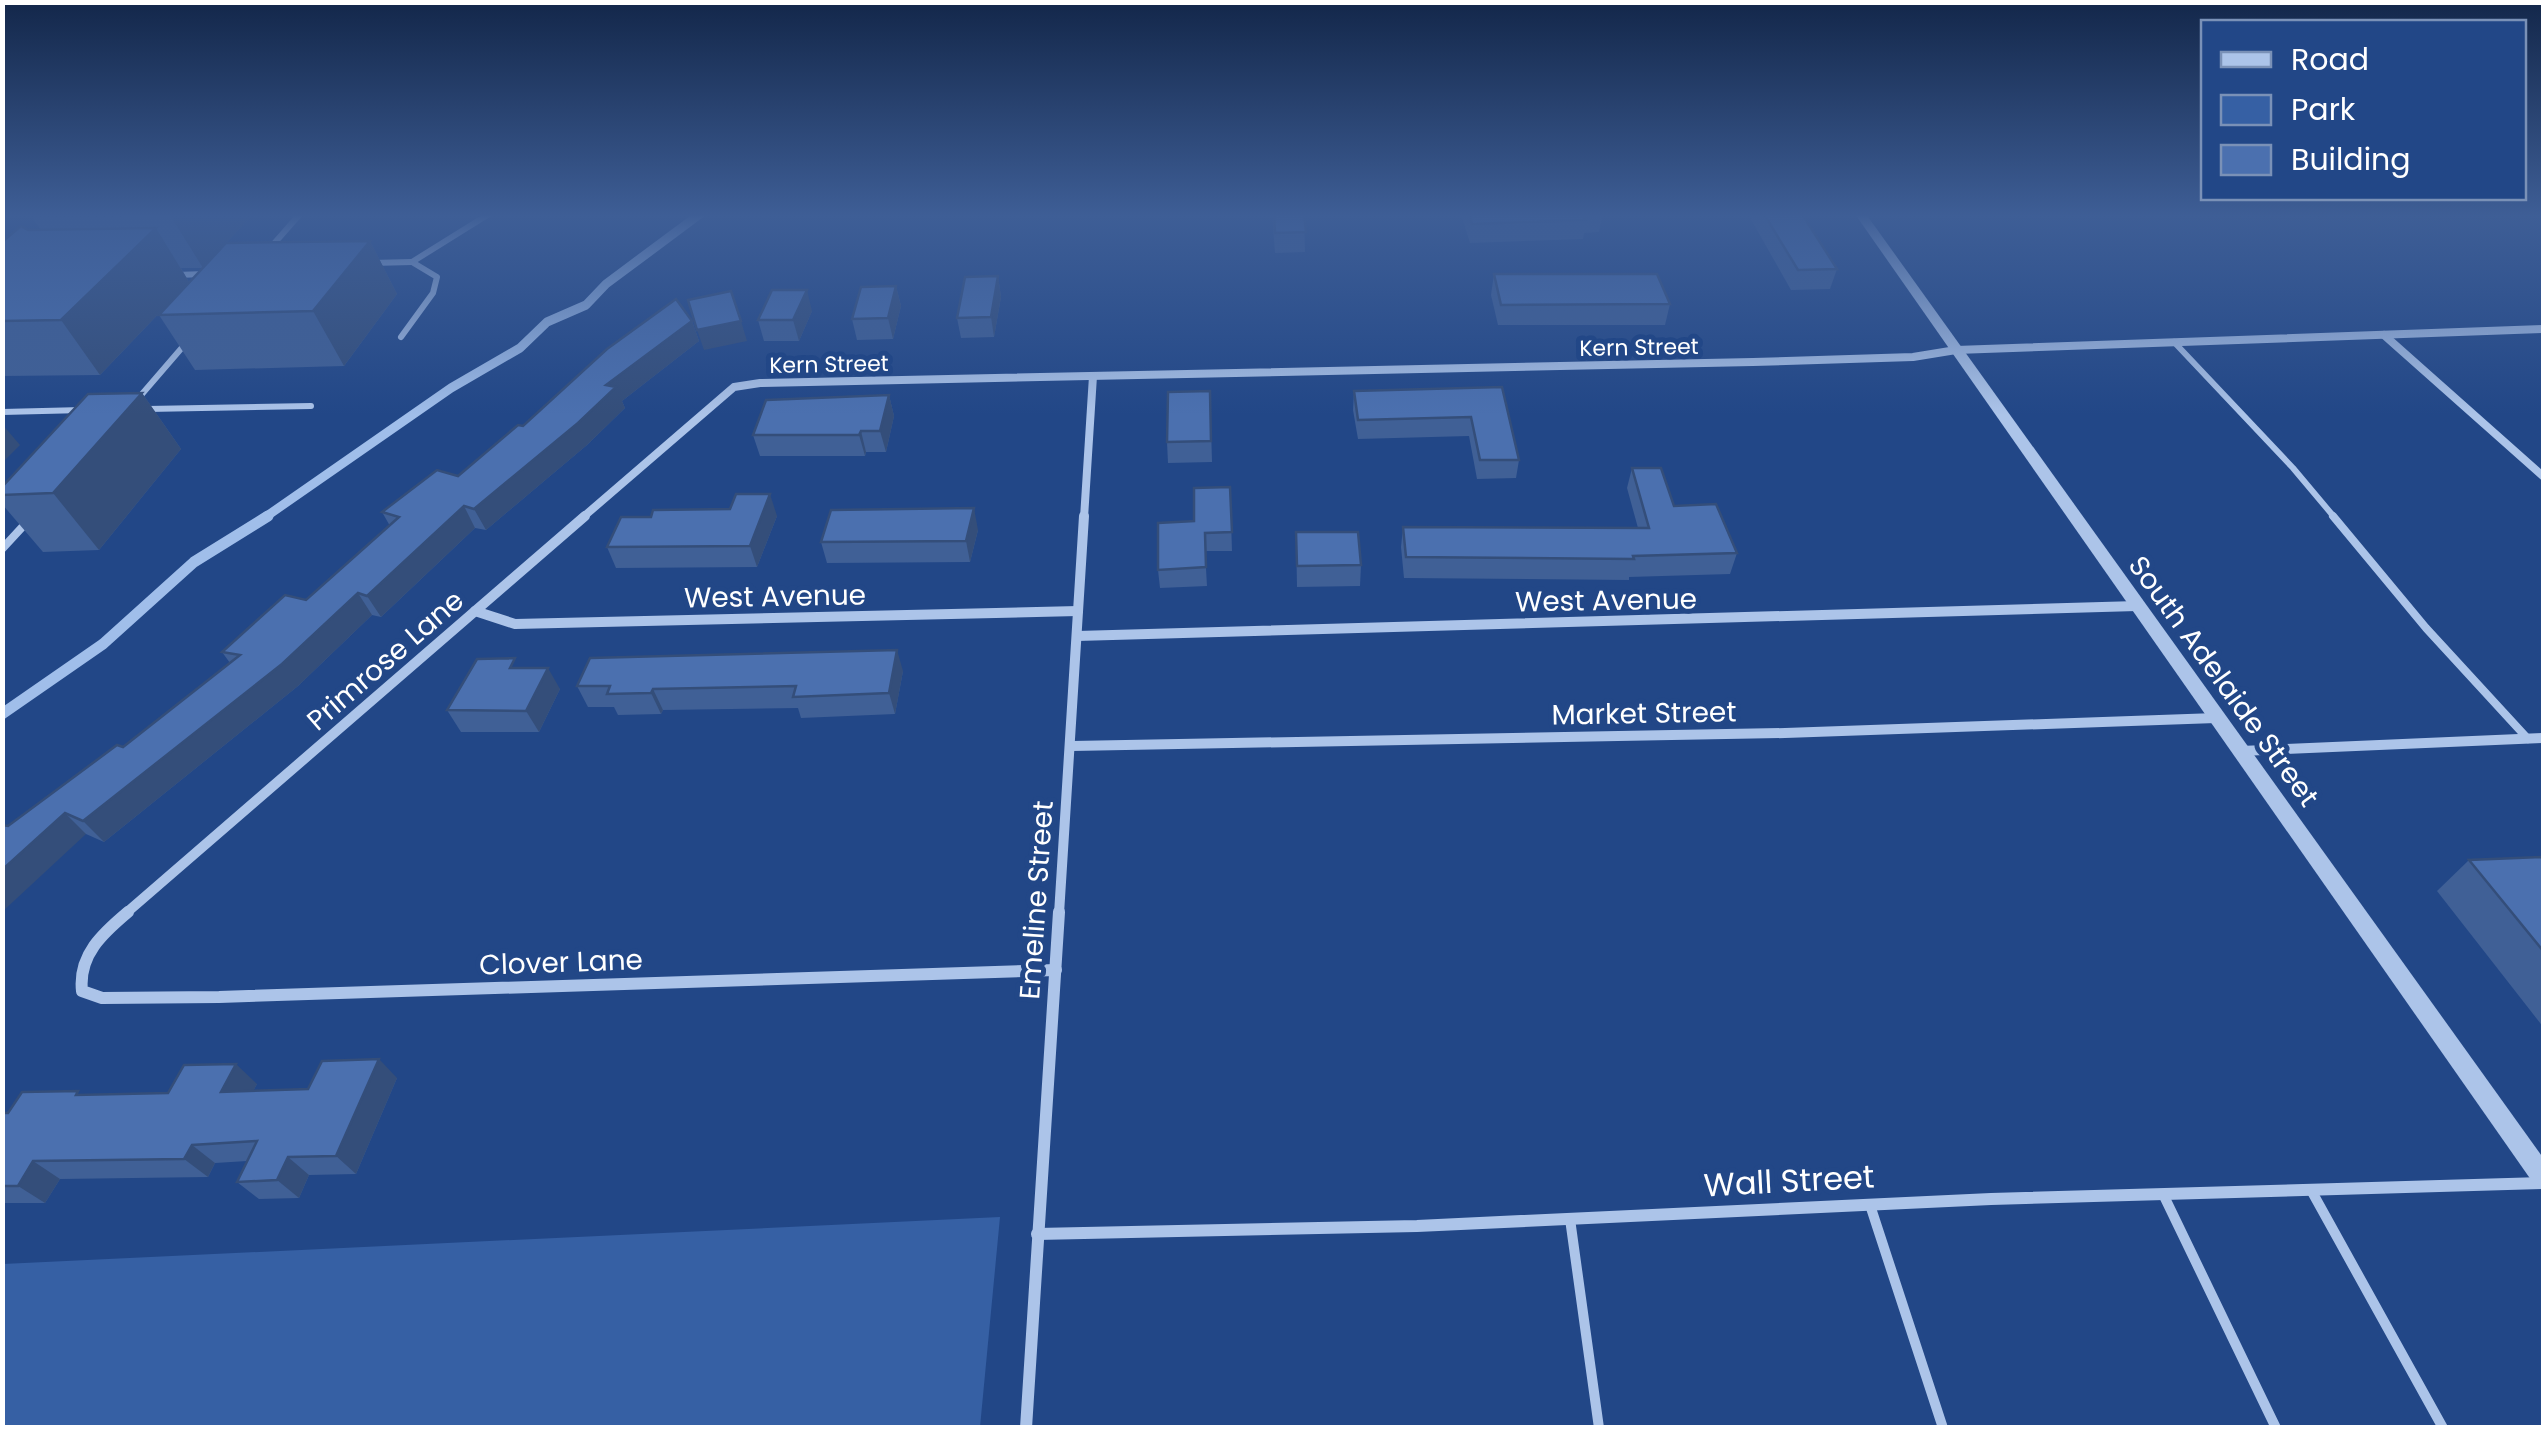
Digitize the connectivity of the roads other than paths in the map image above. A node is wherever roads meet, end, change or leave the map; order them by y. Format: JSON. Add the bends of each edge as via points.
{"nodes":[{"id":1,"x":435,"y":281,"type":"edge"},
{"id":2,"x":1907,"y":281,"type":"edge"},
{"id":3,"x":2544,"y":329,"type":"edge"},
{"id":4,"x":194,"y":334,"type":"edge"},
{"id":5,"x":2384,"y":334,"type":"junction"},
{"id":6,"x":401,"y":336,"type":"dead end"},
{"id":7,"x":2174,"y":342,"type":"junction"},
{"id":8,"x":1956,"y":350,"type":"junction"},
{"id":9,"x":1093,"y":376,"type":"junction"},
{"id":10,"x":734,"y":387,"type":"joint"},
{"id":11,"x":311,"y":406,"type":"dead end"},
{"id":12,"x":93,"y":410,"type":"edge"},
{"id":13,"x":2,"y":412,"type":"edge"},
{"id":14,"x":2544,"y":477,"type":"edge"},
{"id":15,"x":28,"y":521,"type":"edge"},
{"id":16,"x":2,"y":549,"type":"edge"},
{"id":17,"x":2137,"y":606,"type":"junction"},
{"id":18,"x":476,"y":611,"type":"junction"},
{"id":19,"x":1078,"y":612,"type":"junction"},
{"id":20,"x":1077,"y":636,"type":"junction"},
{"id":21,"x":2216,"y":718,"type":"junction"},
{"id":22,"x":2544,"y":738,"type":"edge"},
{"id":23,"x":2528,"y":739,"type":"junction"},
{"id":24,"x":1072,"y":746,"type":"junction"},
{"id":25,"x":2242,"y":751,"type":"junction"},
{"id":26,"x":1056,"y":970,"type":"junction"},
{"id":27,"x":79,"y":977,"type":"joint"},
{"id":28,"x":2544,"y":1181,"type":"edge"},
{"id":29,"x":2311,"y":1190,"type":"junction"},
{"id":30,"x":2163,"y":1194,"type":"junction"},
{"id":31,"x":1870,"y":1205,"type":"junction"},
{"id":32,"x":1570,"y":1219,"type":"junction"},
{"id":33,"x":1037,"y":1234,"type":"junction"},
{"id":34,"x":1026,"y":1428,"type":"edge"},
{"id":35,"x":1598,"y":1428,"type":"edge"},
{"id":36,"x":1943,"y":1428,"type":"edge"},
{"id":37,"x":2276,"y":1428,"type":"edge"},
{"id":38,"x":2444,"y":1428,"type":"edge"}],
"edges":[{"from":1,"to":6,"type":"lane"},
{"from":2,"to":8,"type":"street","name":"South Adelaide Street"},
{"from":3,"to":5,"type":"street","name":"Kern Street"},
{"from":4,"to":11,"type":"lane","via":[[129,409]]},
{"from":5,"to":7,"type":"street","name":"Kern Street"},
{"from":5,"to":14,"type":"street"},
{"from":7,"to":8,"type":"street","name":"Kern Street"},
{"from":7,"to":23,"type":"lane"},
{"from":8,"to":9,"type":"street","name":"Kern Street","via":[[1753,362]]},
{"from":8,"to":17,"type":"street","name":"South Adelaide Street"},
{"from":9,"to":10,"type":"street","name":"Kern Street"},
{"from":9,"to":19,"type":"street","name":"Emeline Street"},
{"from":10,"to":18,"type":"street","name":"Primrose Lane"},
{"from":12,"to":13,"type":"lane"},
{"from":15,"to":16,"type":"lane"},
{"from":17,"to":20,"type":"street","name":"West Avenue"},
{"from":17,"to":21,"type":"street","name":"South Adelaide Street"},
{"from":18,"to":19,"type":"street","name":"West Avenue","via":[[514,624]]},
{"from":18,"to":27,"type":"street","name":"Primrose Lane","via":[[116,922],[92,946]]},
{"from":19,"to":20,"type":"street","name":"Emeline Street"},
{"from":20,"to":24,"type":"street","name":"Emeline Street"},
{"from":21,"to":24,"type":"street","name":"Market Street","via":[[1785,734]]},
{"from":21,"to":25,"type":"street","name":"South Adelaide Street"},
{"from":22,"to":23,"type":"street"},
{"from":23,"to":25,"type":"street"},
{"from":24,"to":26,"type":"street","name":"Emeline Street"},
{"from":25,"to":28,"type":"street","name":"South Adelaide Street"},
{"from":26,"to":27,"type":"street","name":"Clover Lane","via":[[102,998],[82,991]]},
{"from":26,"to":33,"type":"street","name":"Emeline Street"},
{"from":28,"to":29,"type":"street","name":"Wall Street"},
{"from":29,"to":30,"type":"street","name":"Wall Street"},
{"from":29,"to":38,"type":"lane"},
{"from":30,"to":31,"type":"street","name":"Wall Street"},
{"from":30,"to":37,"type":"lane"},
{"from":31,"to":32,"type":"street","name":"Wall Street"},
{"from":31,"to":36,"type":"lane"},
{"from":32,"to":33,"type":"street","name":"Wall Street"},
{"from":32,"to":35,"type":"lane"},
{"from":33,"to":34,"type":"street","name":"Emeline Street"}]}
